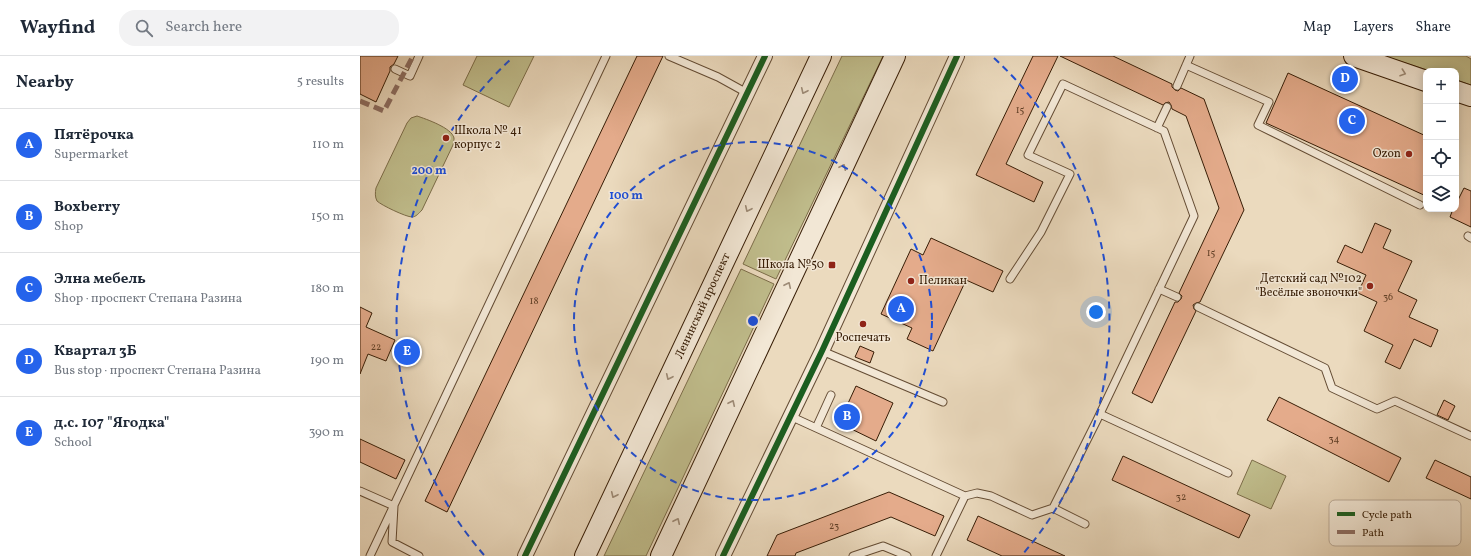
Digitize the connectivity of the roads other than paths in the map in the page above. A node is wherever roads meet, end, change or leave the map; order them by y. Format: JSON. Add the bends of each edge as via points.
{"nodes":[{"id":1,"x":419,"y":56,"type":"edge"},
{"id":2,"x":606,"y":56,"type":"edge"},
{"id":3,"x":669,"y":56,"type":"edge"},
{"id":4,"x":765,"y":56,"type":"edge"},
{"id":5,"x":821,"y":56,"type":"edge"},
{"id":6,"x":895,"y":56,"type":"edge"},
{"id":7,"x":957,"y":56,"type":"edge"},
{"id":8,"x":1190,"y":56,"type":"edge"},
{"id":9,"x":1354,"y":56,"type":"edge"},
{"id":10,"x":1186,"y":65,"type":"junction"},
{"id":11,"x":395,"y":69,"type":"dead end"},
{"id":12,"x":1423,"y":80,"type":"edge"},
{"id":13,"x":1177,"y":86,"type":"dead end"},
{"id":14,"x":1459,"y":92,"type":"edge"},
{"id":15,"x":747,"y":93,"type":"junction"},
{"id":16,"x":1471,"y":96,"type":"edge"},
{"id":17,"x":1167,"y":107,"type":"dead end"},
{"id":18,"x":1157,"y":128,"type":"junction"},
{"id":19,"x":1420,"y":205,"type":"dead end"},
{"id":20,"x":1010,"y":279,"type":"dead end"},
{"id":21,"x":1159,"y":289,"type":"junction"},
{"id":22,"x":1177,"y":297,"type":"dead end"},
{"id":23,"x":1198,"y":307,"type":"dead end"},
{"id":24,"x":822,"y":351,"type":"junction"},
{"id":25,"x":831,"y":395,"type":"dead end"},
{"id":26,"x":943,"y":402,"type":"dead end"},
{"id":27,"x":1100,"y":414,"type":"junction"},
{"id":28,"x":790,"y":416,"type":"junction"},
{"id":29,"x":816,"y":428,"type":"junction"},
{"id":30,"x":1471,"y":436,"type":"edge"},
{"id":31,"x":1228,"y":473,"type":"dead end"},
{"id":32,"x":360,"y":491,"type":"edge"},
{"id":33,"x":965,"y":496,"type":"junction"},
{"id":34,"x":394,"y":506,"type":"junction"},
{"id":35,"x":1053,"y":508,"type":"junction"},
{"id":36,"x":1085,"y":524,"type":"dead end"},
{"id":37,"x":370,"y":556,"type":"edge"},
{"id":38,"x":419,"y":556,"type":"edge"},
{"id":39,"x":525,"y":556,"type":"edge"},
{"id":40,"x":585,"y":556,"type":"edge"},
{"id":41,"x":661,"y":556,"type":"edge"},
{"id":42,"x":723,"y":556,"type":"edge"},
{"id":43,"x":853,"y":556,"type":"edge"},
{"id":44,"x":907,"y":556,"type":"edge"},
{"id":45,"x":936,"y":556,"type":"edge"}],
"edges":[{"from":1,"to":11,"type":"lane","via":[[410,76]]},
{"from":2,"to":34,"type":"lane"},
{"from":3,"to":15,"type":"lane","via":[[718,77]]},
{"from":4,"to":15,"type":"street"},
{"from":5,"to":40,"type":"main road","name":"Ленинский проспект","one_way":true},
{"from":41,"to":6,"type":"main road","one_way":true},
{"from":7,"to":24,"type":"street"},
{"from":8,"to":10,"type":"lane"},
{"from":9,"to":12,"type":"main road","one_way":true},
{"from":10,"to":13,"type":"lane"},
{"from":10,"to":19,"type":"lane","via":[[1269,102],[1258,125]]},
{"from":14,"to":16,"type":"main road"},
{"from":15,"to":39,"type":"street"},
{"from":17,"to":18,"type":"lane"},
{"from":18,"to":20,"type":"lane","via":[[1063,84],[1028,155],[1070,174],[1042,232]]},
{"from":18,"to":21,"type":"lane","via":[[1164,131],[1194,216]]},
{"from":21,"to":22,"type":"lane"},
{"from":21,"to":27,"type":"lane"},
{"from":23,"to":30,"type":"lane","via":[[1324,368],[1332,388],[1377,409],[1395,401]]},
{"from":24,"to":26,"type":"lane"},
{"from":24,"to":28,"type":"street"},
{"from":25,"to":29,"type":"lane"},
{"from":27,"to":31,"type":"lane"},
{"from":27,"to":35,"type":"lane"},
{"from":28,"to":29,"type":"lane"},
{"from":28,"to":42,"type":"street"},
{"from":29,"to":33,"type":"lane"},
{"from":32,"to":34,"type":"lane"},
{"from":33,"to":35,"type":"lane","via":[[977,493],[991,496],[1032,515]]},
{"from":33,"to":45,"type":"lane"},
{"from":34,"to":37,"type":"lane"},
{"from":34,"to":38,"type":"lane","via":[[392,542]]},
{"from":35,"to":36,"type":"lane"},
{"from":43,"to":44,"type":"lane","via":[[883,546]]}]}
